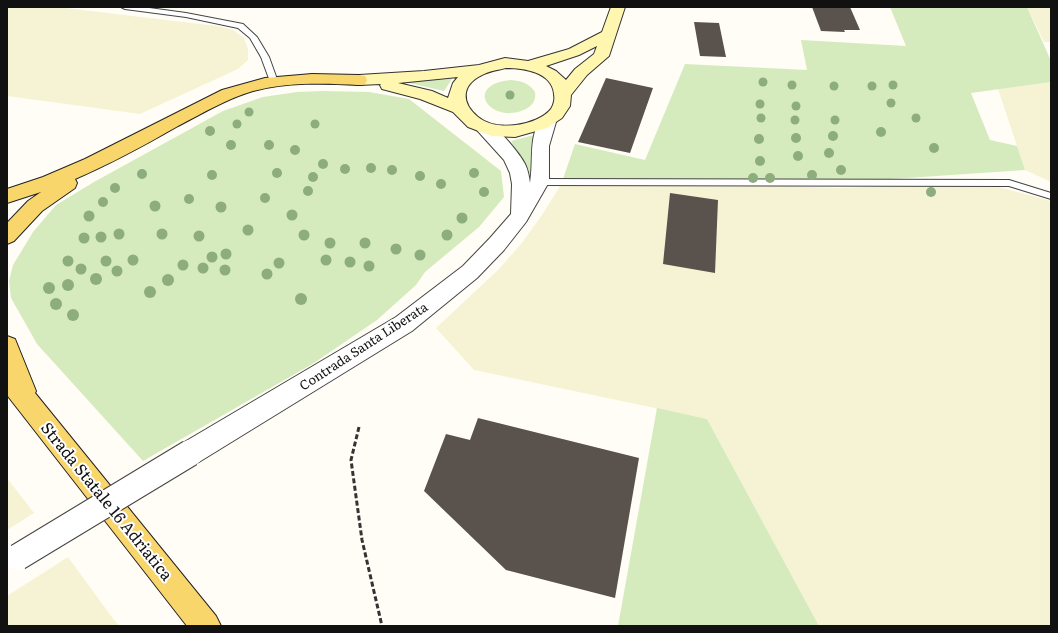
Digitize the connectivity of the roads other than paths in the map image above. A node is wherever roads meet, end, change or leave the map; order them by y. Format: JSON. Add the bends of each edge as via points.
{"nodes":[{"id":1,"x":125,"y":7,"type":"edge"},
{"id":2,"x":618,"y":7,"type":"edge"},
{"id":3,"x":609,"y":34,"type":"junction"},
{"id":4,"x":532,"y":66,"type":"junction"},
{"id":5,"x":479,"y":69,"type":"junction"},
{"id":6,"x":359,"y":80,"type":"junction"},
{"id":7,"x":274,"y":82,"type":"junction"},
{"id":8,"x":564,"y":93,"type":"junction"},
{"id":9,"x":458,"y":108,"type":"junction"},
{"id":10,"x":547,"y":122,"type":"junction"},
{"id":11,"x":484,"y":128,"type":"junction"},
{"id":12,"x":105,"y":157,"type":"junction"},
{"id":13,"x":540,"y":182,"type":"junction"},
{"id":14,"x":7,"y":196,"type":"edge"},
{"id":15,"x":1051,"y":196,"type":"edge"},
{"id":16,"x":519,"y":217,"type":"junction"},
{"id":17,"x":7,"y":236,"type":"edge"},
{"id":18,"x":7,"y":346,"type":"edge"},
{"id":19,"x":7,"y":377,"type":"edge"},
{"id":20,"x":18,"y":397,"type":"edge"},
{"id":21,"x":12,"y":560,"type":"edge"},
{"id":22,"x":206,"y":626,"type":"edge"}],
"edges":[{"from":1,"to":7,"type":"lane","via":[[186,15],[240,26],[253,37],[265,57]]},
{"from":2,"to":3,"type":"main road"},
{"from":3,"to":4,"type":"main road","via":[[574,52]]},
{"from":3,"to":8,"type":"main road","via":[[601,56],[581,72]]},
{"from":4,"to":5,"type":"main road","via":[[505,63]]},
{"from":4,"to":8,"type":"main road","via":[[553,76]]},
{"from":5,"to":6,"type":"main road"},
{"from":5,"to":9,"type":"main road","via":[[458,86]]},
{"from":6,"to":7,"type":"main road","via":[[332,78]]},
{"from":6,"to":9,"type":"main road","via":[[398,86]]},
{"from":7,"to":12,"type":"main road","via":[[225,95]]},
{"from":8,"to":10,"type":"main road","via":[[558,113]]},
{"from":9,"to":11,"type":"main road","via":[[468,119]]},
{"from":10,"to":11,"type":"main road","via":[[517,131]]},
{"from":10,"to":13,"type":"street","via":[[540,146]]},
{"from":11,"to":16,"type":"street","via":[[507,151],[521,175]]},
{"from":12,"to":14,"type":"main road"},
{"from":12,"to":17,"type":"main road","via":[[35,206]]},
{"from":13,"to":15,"type":"lane","via":[[1009,183]]},
{"from":13,"to":16,"type":"street","name":"Contrada Santa Liberata"},
{"from":16,"to":21,"type":"street","name":"Contrada Santa Liberata","bridge":true,"via":[[498,244],[470,272],[404,324]]},
{"from":18,"to":20,"type":"main road"},
{"from":19,"to":20,"type":"main road","name":"Strada Statale 16 Adriatica"},
{"from":20,"to":22,"type":"main road","name":"Strada Statale 16 Adriatica"}]}
